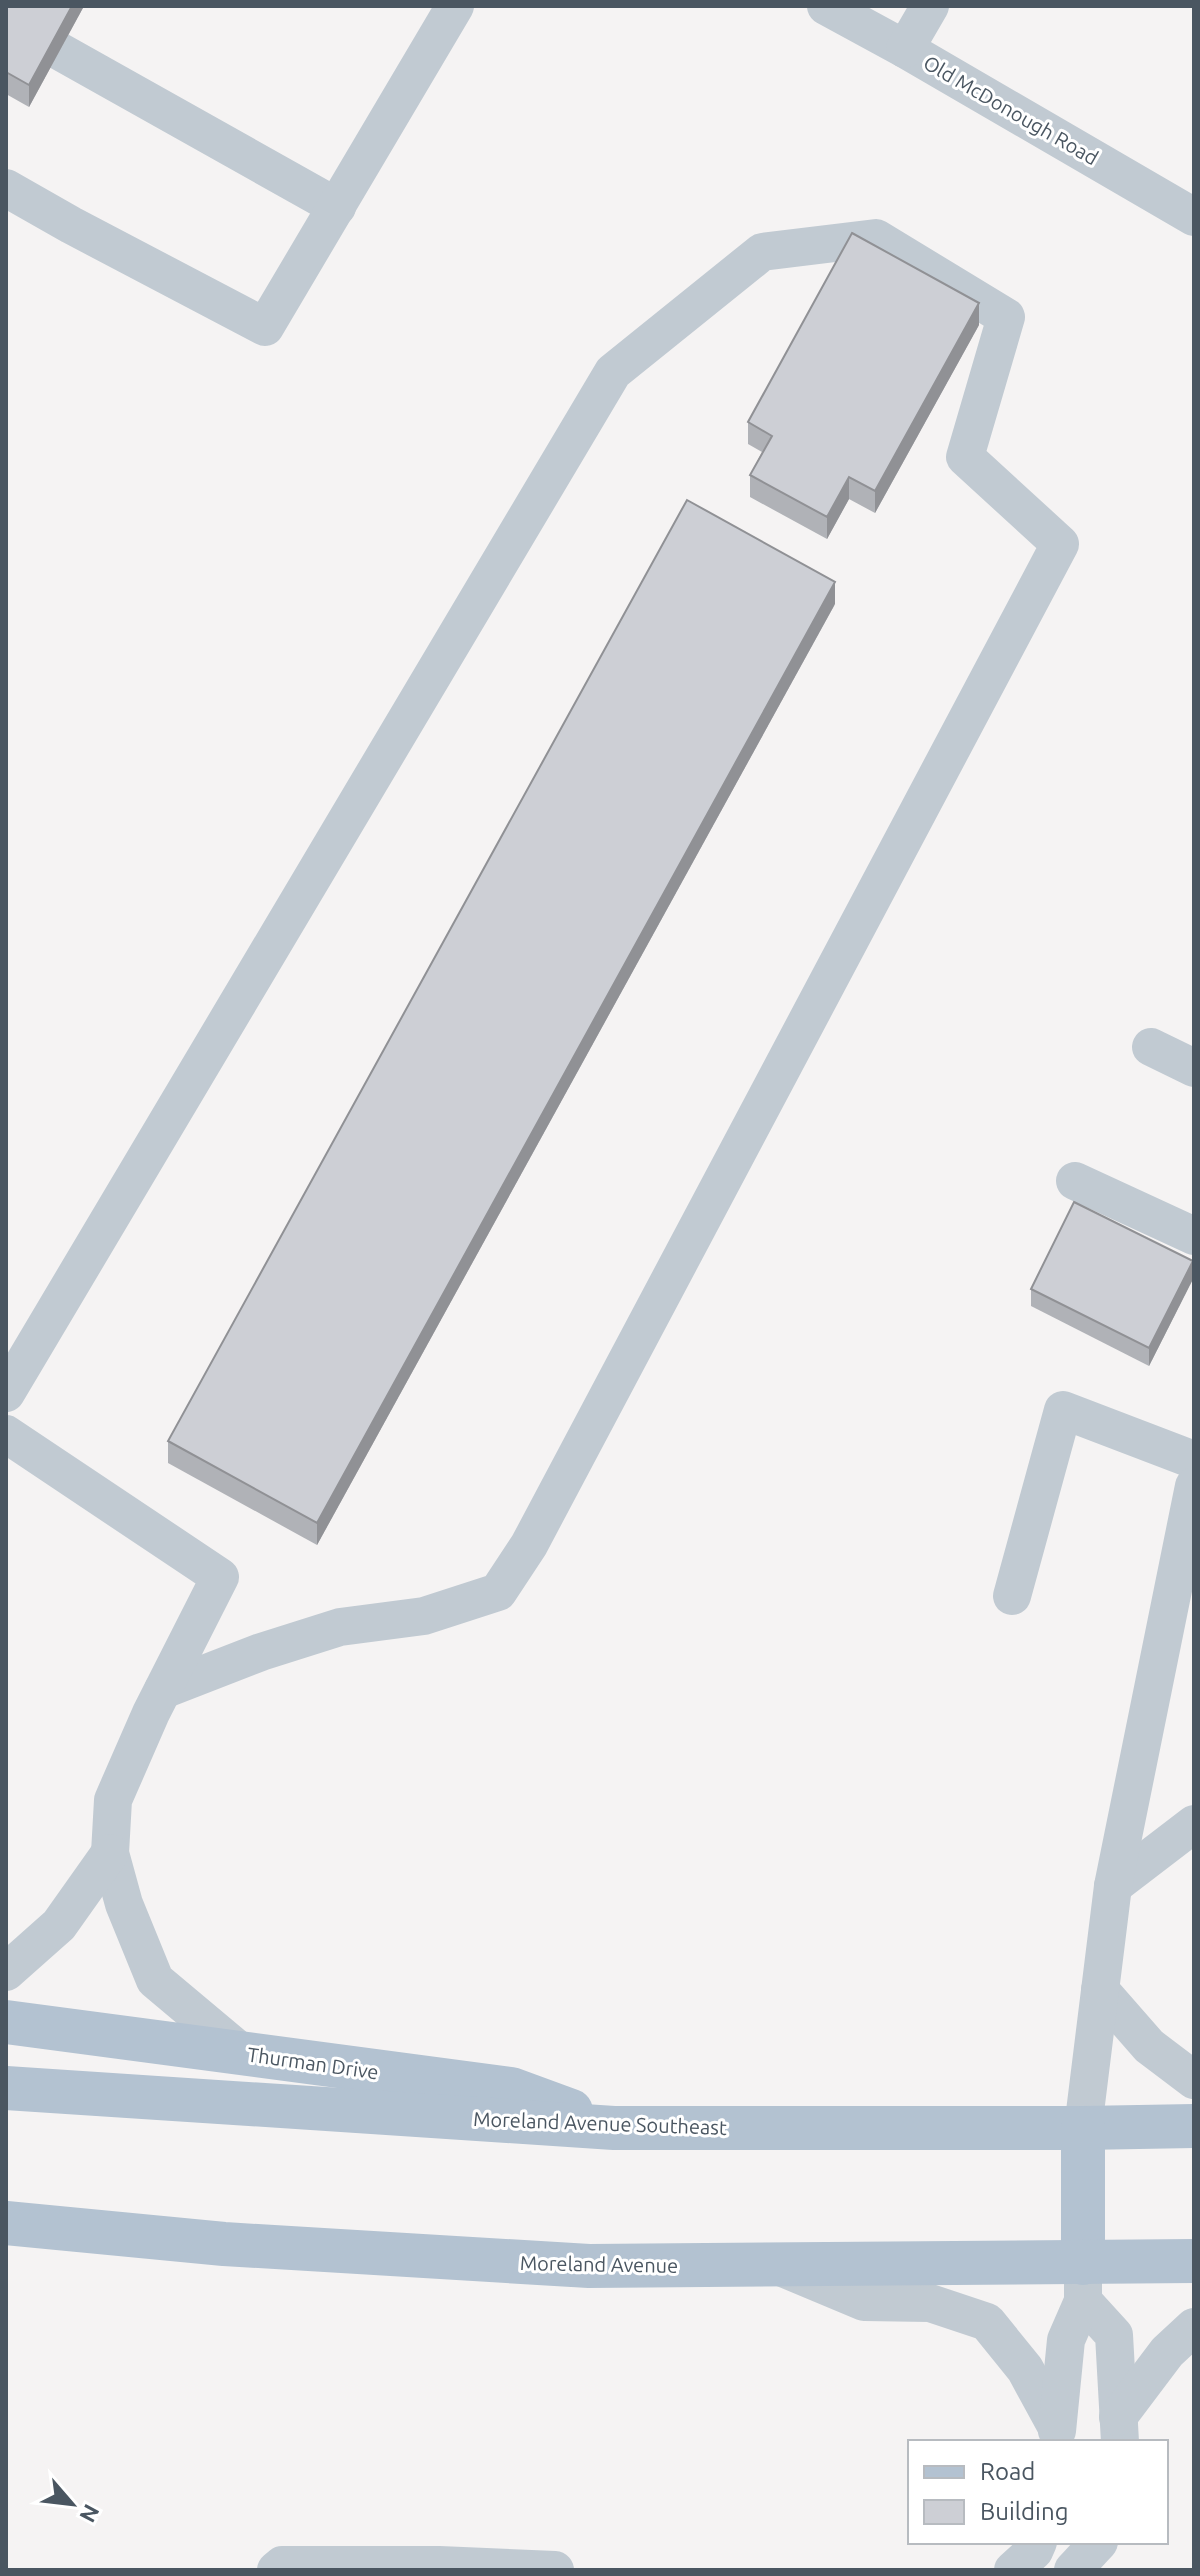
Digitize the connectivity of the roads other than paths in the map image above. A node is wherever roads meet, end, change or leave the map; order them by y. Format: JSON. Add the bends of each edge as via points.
{"nodes":[{"id":1,"x":455,"y":6,"type":"edge"},
{"id":2,"x":826,"y":6,"type":"edge"},
{"id":3,"x":930,"y":6,"type":"edge"},
{"id":4,"x":905,"y":49,"type":"junction"},
{"id":5,"x":59,"y":51,"type":"edge"},
{"id":6,"x":6,"y":188,"type":"edge"},
{"id":7,"x":337,"y":207,"type":"junction"},
{"id":8,"x":1194,"y":217,"type":"edge"},
{"id":9,"x":1151,"y":1047,"type":"dead end"},
{"id":10,"x":1194,"y":1068,"type":"edge"},
{"id":11,"x":1075,"y":1181,"type":"dead end"},
{"id":12,"x":1194,"y":1236,"type":"edge"},
{"id":13,"x":6,"y":1393,"type":"edge"},
{"id":14,"x":6,"y":1434,"type":"edge"},
{"id":15,"x":1194,"y":1460,"type":"edge"},
{"id":16,"x":1194,"y":1486,"type":"edge"},
{"id":17,"x":1012,"y":1596,"type":"dead end"},
{"id":18,"x":163,"y":1690,"type":"junction"},
{"id":19,"x":1194,"y":1824,"type":"edge"},
{"id":20,"x":110,"y":1853,"type":"junction"},
{"id":21,"x":1113,"y":1886,"type":"junction"},
{"id":22,"x":6,"y":1972,"type":"edge"},
{"id":23,"x":1100,"y":1990,"type":"junction"},
{"id":24,"x":6,"y":2022,"type":"edge"},
{"id":25,"x":242,"y":2053,"type":"junction"},
{"id":26,"x":1194,"y":2080,"type":"edge"},
{"id":27,"x":6,"y":2088,"type":"edge"},
{"id":28,"x":1194,"y":2126,"type":"edge"},
{"id":29,"x":614,"y":2128,"type":"junction"},
{"id":30,"x":1083,"y":2128,"type":"junction"},
{"id":31,"x":6,"y":2223,"type":"edge"},
{"id":32,"x":1194,"y":2261,"type":"edge"},
{"id":33,"x":775,"y":2265,"type":"junction"},
{"id":34,"x":1083,"y":2282,"type":"junction"},
{"id":35,"x":1194,"y":2327,"type":"edge"},
{"id":36,"x":1119,"y":2429,"type":"edge"},
{"id":37,"x":1058,"y":2434,"type":"edge"},
{"id":38,"x":1037,"y":2544,"type":"edge"},
{"id":39,"x":1097,"y":2544,"type":"edge"},
{"id":40,"x":276,"y":2570,"type":"edge"},
{"id":41,"x":555,"y":2570,"type":"edge"},
{"id":42,"x":1013,"y":2570,"type":"edge"},
{"id":43,"x":1073,"y":2570,"type":"edge"}],
"edges":[{"from":1,"to":7,"type":"street"},
{"from":2,"to":4,"type":"street","name":"Old McDonough Road"},
{"from":3,"to":4,"type":"street"},
{"from":4,"to":8,"type":"street","name":"Old McDonough Road"},
{"from":5,"to":7,"type":"street"},
{"from":6,"to":7,"type":"street","via":[[265,327]]},
{"from":9,"to":10,"type":"street"},
{"from":11,"to":12,"type":"street"},
{"from":13,"to":18,"type":"street","via":[[613,372],[762,252],[876,238],[1006,317],[965,457],[1060,544],[529,1545],[498,1592],[424,1616],[340,1627]]},
{"from":14,"to":18,"type":"street","via":[[220,1577]]},
{"from":15,"to":17,"type":"street","via":[[1063,1410]]},
{"from":16,"to":21,"type":"street"},
{"from":18,"to":20,"type":"street","via":[[113,1800]]},
{"from":19,"to":21,"type":"street"},
{"from":20,"to":22,"type":"street","via":[[59,1925]]},
{"from":20,"to":25,"type":"street","via":[[155,1980]]},
{"from":21,"to":23,"type":"street"},
{"from":23,"to":26,"type":"street","via":[[1149,2046]]},
{"from":23,"to":30,"type":"street"},
{"from":24,"to":25,"type":"main road","name":"Thurman Drive"},
{"from":25,"to":29,"type":"main road","name":"Thurman Drive","via":[[511,2089]]},
{"from":27,"to":29,"type":"main road","name":"Moreland Avenue Southeast"},
{"from":28,"to":30,"type":"main road","name":"Moreland Avenue Southeast"},
{"from":29,"to":30,"type":"main road","name":"Moreland Avenue Southeast"},
{"from":30,"to":34,"type":"main road"},
{"from":31,"to":33,"type":"main road","name":"Moreland Avenue","via":[[224,2244],[573,2266]]},
{"from":32,"to":34,"type":"main road","name":"Moreland Avenue"},
{"from":33,"to":34,"type":"main road","name":"Moreland Avenue"},
{"from":33,"to":37,"type":"street","via":[[864,2302],[930,2303],[987,2322],[1025,2369]]},
{"from":34,"to":36,"type":"street","via":[[1114,2335]]},
{"from":34,"to":37,"type":"street","via":[[1066,2340]]},
{"from":35,"to":36,"type":"street","via":[[1167,2352]]},
{"from":38,"to":42,"type":"street"},
{"from":39,"to":43,"type":"street"},
{"from":40,"to":41,"type":"street","via":[[282,2565],[439,2565]]}]}
